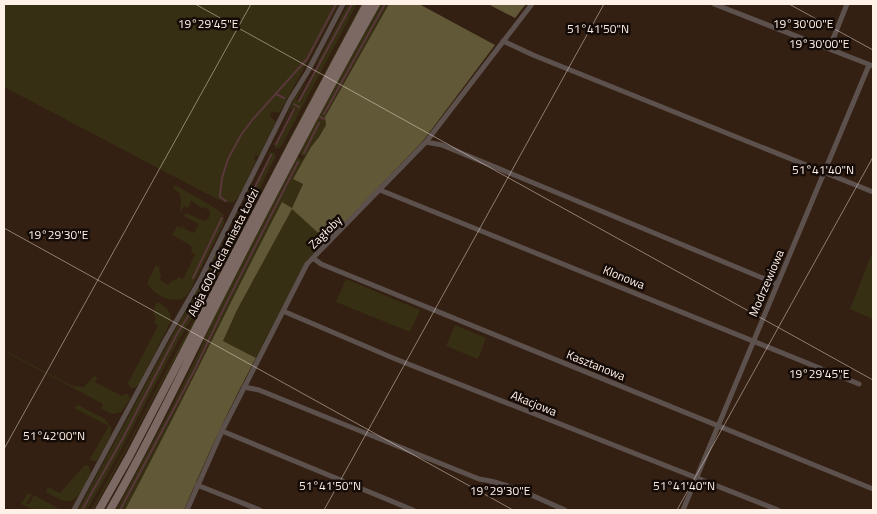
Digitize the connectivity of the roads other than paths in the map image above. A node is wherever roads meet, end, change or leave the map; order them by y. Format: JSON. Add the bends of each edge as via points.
{"nodes":[{"id":1,"x":343,"y":4,"type":"edge"},
{"id":2,"x":367,"y":4,"type":"edge"},
{"id":3,"x":376,"y":4,"type":"edge"},
{"id":4,"x":532,"y":4,"type":"edge"},
{"id":5,"x":714,"y":4,"type":"edge"},
{"id":6,"x":847,"y":4,"type":"edge"},
{"id":7,"x":503,"y":41,"type":"junction"},
{"id":8,"x":829,"y":49,"type":"junction"},
{"id":9,"x":871,"y":66,"type":"edge"},
{"id":10,"x":426,"y":142,"type":"junction"},
{"id":11,"x":824,"y":172,"type":"junction"},
{"id":12,"x":380,"y":190,"type":"junction"},
{"id":13,"x":873,"y":192,"type":"edge"},
{"id":14,"x":313,"y":258,"type":"junction"},
{"id":15,"x":777,"y":284,"type":"junction"},
{"id":16,"x":283,"y":312,"type":"junction"},
{"id":17,"x":753,"y":340,"type":"junction"},
{"id":18,"x":859,"y":384,"type":"dead end"},
{"id":19,"x":244,"y":388,"type":"junction"},
{"id":20,"x":717,"y":426,"type":"junction"},
{"id":21,"x":222,"y":431,"type":"junction"},
{"id":22,"x":696,"y":478,"type":"junction"},
{"id":23,"x":197,"y":485,"type":"junction"},
{"id":24,"x":873,"y":488,"type":"edge"},
{"id":25,"x":74,"y":510,"type":"edge"},
{"id":26,"x":99,"y":510,"type":"edge"},
{"id":27,"x":110,"y":510,"type":"edge"},
{"id":28,"x":187,"y":510,"type":"edge"},
{"id":29,"x":260,"y":510,"type":"edge"},
{"id":30,"x":414,"y":510,"type":"edge"},
{"id":31,"x":565,"y":510,"type":"edge"},
{"id":32,"x":682,"y":510,"type":"edge"},
{"id":33,"x":778,"y":510,"type":"edge"}],
"edges":[{"from":1,"to":25,"type":"street","via":[[290,100],[200,280]]},
{"from":2,"to":26,"type":"main road","name":"Aleja 600-lecia miasta Łodzi"},
{"from":3,"to":27,"type":"main road","name":"Aleja 600-lecia miasta Łodzi","via":[[332,81]]},
{"from":4,"to":7,"type":"street","name":"Zagłoby"},
{"from":5,"to":8,"type":"street"},
{"from":6,"to":8,"type":"street"},
{"from":7,"to":10,"type":"street","name":"Zagłoby"},
{"from":7,"to":11,"type":"street"},
{"from":8,"to":9,"type":"street"},
{"from":9,"to":11,"type":"street","name":"Modrzewiowa"},
{"from":10,"to":12,"type":"street","name":"Zagłoby"},
{"from":10,"to":15,"type":"street","via":[[442,145]]},
{"from":11,"to":13,"type":"street"},
{"from":11,"to":15,"type":"street","name":"Modrzewiowa"},
{"from":12,"to":14,"type":"street","name":"Zagłoby"},
{"from":12,"to":17,"type":"street","name":"Klonowa"},
{"from":14,"to":16,"type":"street","name":"Zagłoby"},
{"from":14,"to":20,"type":"street","name":"Kasztanowa"},
{"from":15,"to":17,"type":"street","name":"Modrzewiowa"},
{"from":16,"to":19,"type":"street","name":"Zagłoby"},
{"from":16,"to":22,"type":"street","name":"Akacjowa"},
{"from":17,"to":18,"type":"street","name":"Klonowa"},
{"from":17,"to":20,"type":"street","name":"Modrzewiowa"},
{"from":19,"to":21,"type":"street","name":"Zagłoby"},
{"from":19,"to":31,"type":"street","via":[[259,390],[479,479],[493,481]]},
{"from":20,"to":22,"type":"street","name":"Modrzewiowa"},
{"from":20,"to":24,"type":"street","name":"Kasztanowa"},
{"from":21,"to":23,"type":"street","name":"Zagłoby"},
{"from":21,"to":30,"type":"street"},
{"from":22,"to":32,"type":"street","name":"Modrzewiowa"},
{"from":22,"to":33,"type":"street","name":"Akacjowa"},
{"from":23,"to":28,"type":"street","name":"Zagłoby"},
{"from":23,"to":29,"type":"street"}]}
